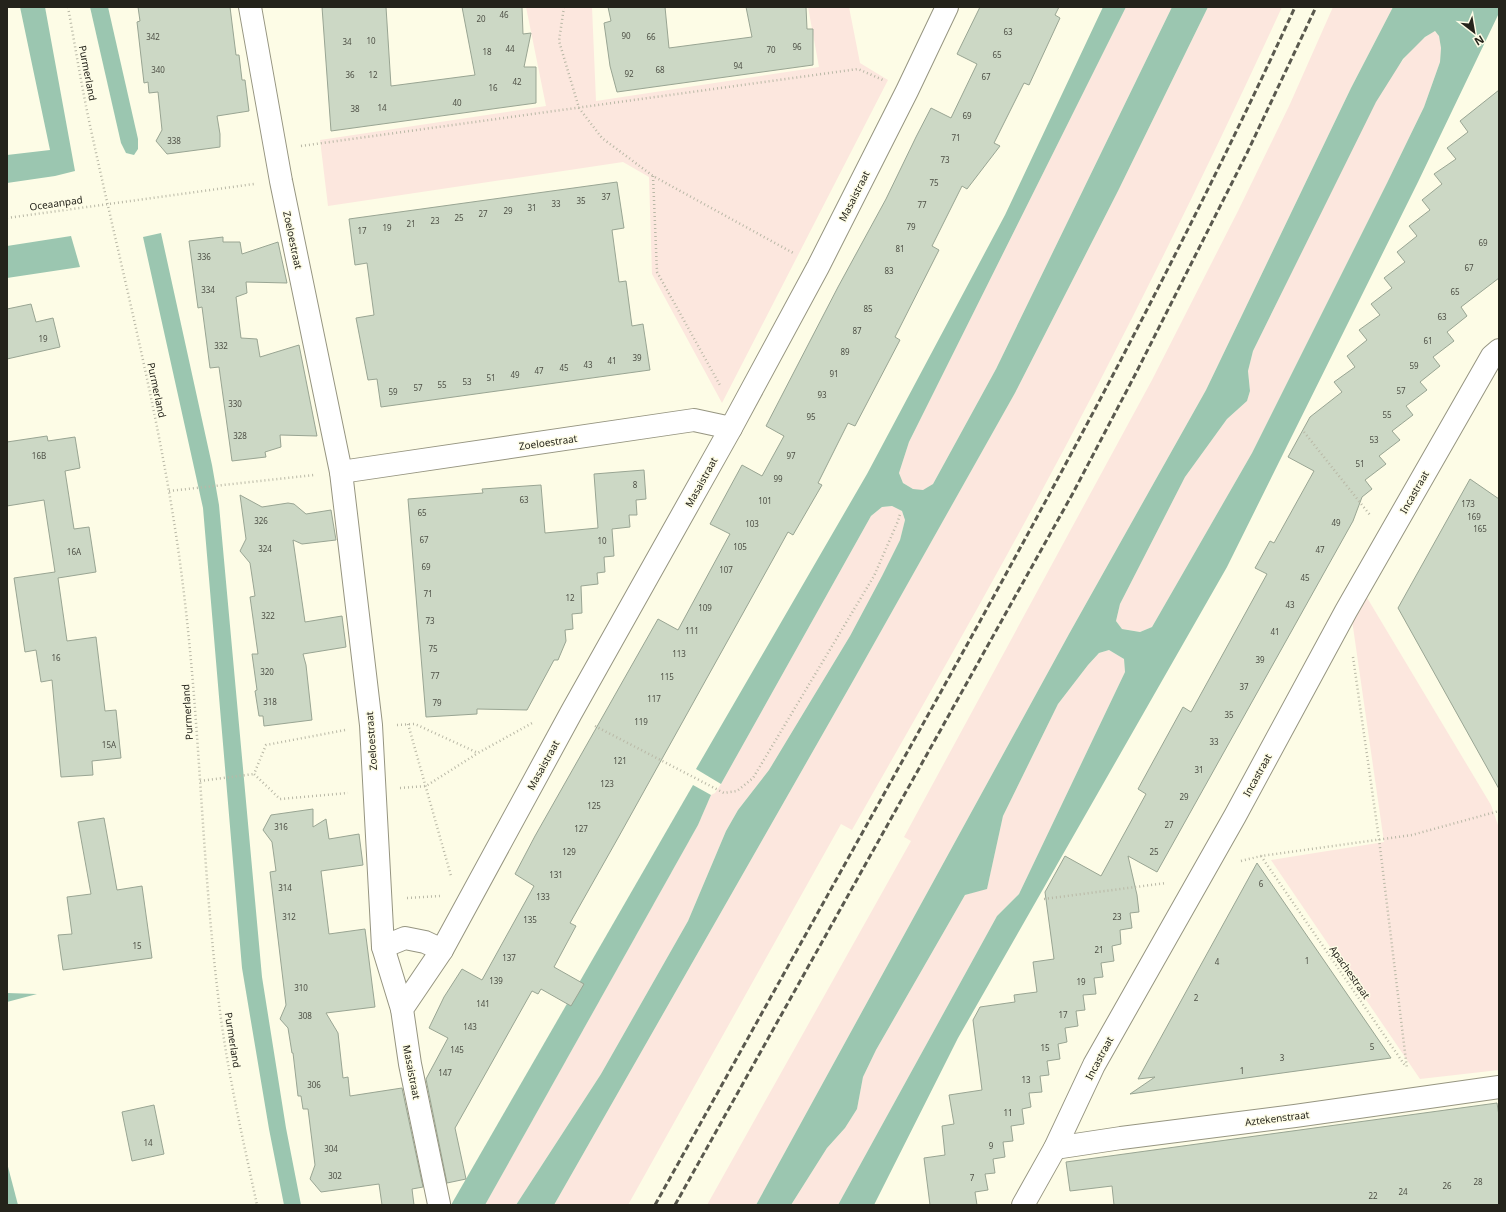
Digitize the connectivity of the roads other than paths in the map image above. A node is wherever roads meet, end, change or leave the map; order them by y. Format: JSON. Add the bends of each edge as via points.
{"nodes":[{"id":1,"x":250,"y":7,"type":"edge"},
{"id":2,"x":947,"y":7,"type":"edge"},
{"id":3,"x":1497,"y":357,"type":"edge"},
{"id":4,"x":734,"y":422,"type":"junction"},
{"id":5,"x":341,"y":472,"type":"junction"},
{"id":6,"x":383,"y":947,"type":"junction"},
{"id":7,"x":442,"y":950,"type":"junction"},
{"id":8,"x":402,"y":1009,"type":"junction"},
{"id":9,"x":1499,"y":1087,"type":"edge"},
{"id":10,"x":1055,"y":1148,"type":"junction"},
{"id":11,"x":439,"y":1204,"type":"edge"},
{"id":12,"x":1023,"y":1205,"type":"edge"}],
"edges":[{"from":1,"to":5,"type":"street","name":"Zoeloestraat","via":[[281,181]]},
{"from":2,"to":4,"type":"street","name":"Masaistraat","via":[[818,267]]},
{"from":3,"to":10,"type":"street","name":"Incastraat","via":[[1388,537],[1094,1066]]},
{"from":4,"to":5,"type":"street","name":"Zoeloestraat","via":[[694,420]]},
{"from":4,"to":7,"type":"street","name":"Masaistraat","via":[[571,713],[464,894]]},
{"from":5,"to":6,"type":"street","name":"Zoeloestraat","via":[[371,725]]},
{"from":6,"to":7,"type":"street","via":[[405,938],[424,942]]},
{"from":6,"to":8,"type":"street","name":"Zoeloestraat"},
{"from":7,"to":8,"type":"street","name":"Masaistraat"},
{"from":8,"to":11,"type":"street","name":"Masaistraat","via":[[410,1064]]},
{"from":9,"to":10,"type":"street","name":"Aztekenstraat"},
{"from":10,"to":12,"type":"street","name":"Incastraat"}]}
